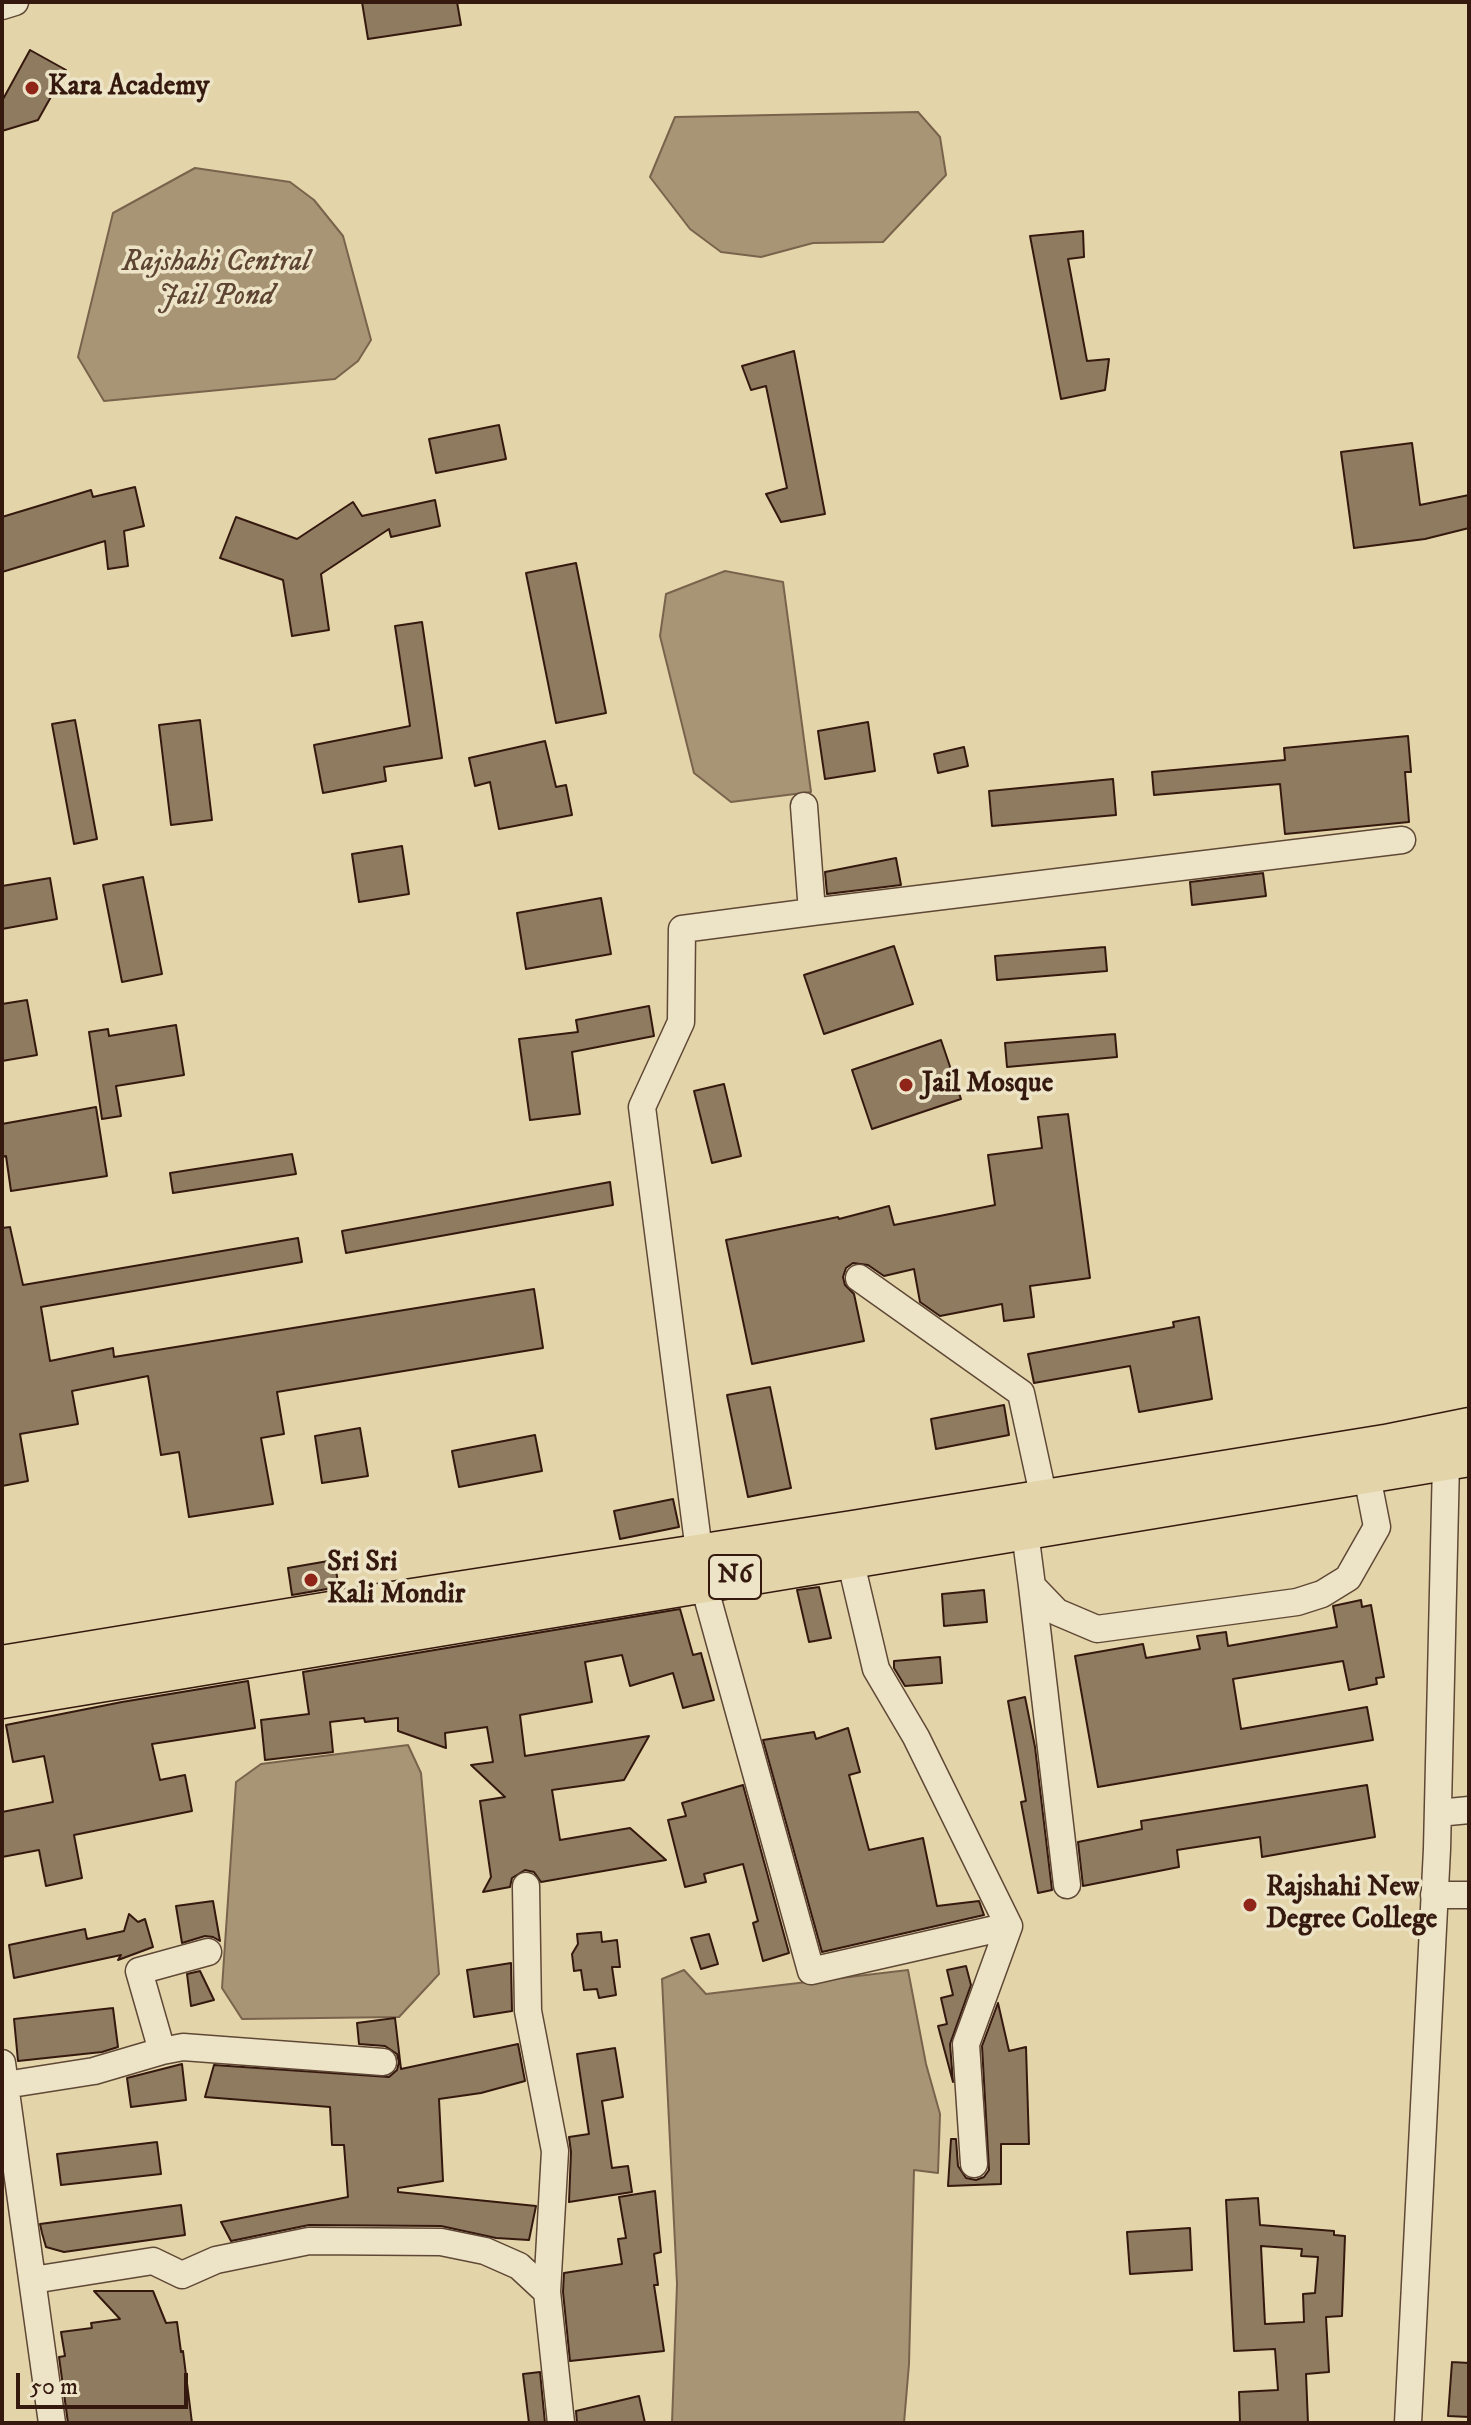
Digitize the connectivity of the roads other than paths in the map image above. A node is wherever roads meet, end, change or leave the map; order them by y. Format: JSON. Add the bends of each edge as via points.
{"nodes":[{"id":1,"x":15,"y":2,"type":"edge"},
{"id":2,"x":2,"y":6,"type":"edge"},
{"id":3,"x":804,"y":806,"type":"dead end"},
{"id":4,"x":1402,"y":840,"type":"dead end"},
{"id":5,"x":812,"y":912,"type":"junction"},
{"id":6,"x":859,"y":1278,"type":"dead end"},
{"id":7,"x":1455,"y":1445,"type":"edge"},
{"id":8,"x":1367,"y":1476,"type":"junction"},
{"id":9,"x":1044,"y":1499,"type":"junction"},
{"id":10,"x":1025,"y":1532,"type":"junction"},
{"id":11,"x":850,"y":1559,"type":"junction"},
{"id":12,"x":701,"y":1568,"type":"junction"},
{"id":13,"x":1032,"y":1586,"type":"junction"},
{"id":14,"x":2,"y":1665,"type":"edge"},
{"id":15,"x":2,"y":1699,"type":"edge"},
{"id":16,"x":1469,"y":1810,"type":"edge"},
{"id":17,"x":1438,"y":1813,"type":"junction"},
{"id":18,"x":1067,"y":1885,"type":"dead end"},
{"id":19,"x":526,"y":1886,"type":"dead end"},
{"id":20,"x":1434,"y":1895,"type":"junction"},
{"id":21,"x":1469,"y":1895,"type":"edge"},
{"id":22,"x":1009,"y":1926,"type":"junction"},
{"id":23,"x":208,"y":1952,"type":"dead end"},
{"id":24,"x":162,"y":2051,"type":"junction"},
{"id":25,"x":383,"y":2062,"type":"dead end"},
{"id":26,"x":4,"y":2074,"type":"edge"},
{"id":27,"x":974,"y":2164,"type":"dead end"},
{"id":28,"x":33,"y":2280,"type":"junction"},
{"id":29,"x":547,"y":2292,"type":"junction"},
{"id":30,"x":52,"y":2423,"type":"edge"},
{"id":31,"x":561,"y":2423,"type":"edge"},
{"id":32,"x":1408,"y":2423,"type":"edge"}],
"edges":[{"from":1,"to":2,"type":"street"},
{"from":3,"to":5,"type":"street"},
{"from":4,"to":5,"type":"street"},
{"from":5,"to":12,"type":"street","via":[[682,929],[681,1022],[642,1107]]},
{"from":6,"to":9,"type":"street","via":[[1021,1393]]},
{"from":7,"to":8,"type":"highway","number":"N6"},
{"from":7,"to":9,"type":"highway","number":"N6"},
{"from":7,"to":17,"type":"street"},
{"from":8,"to":10,"type":"highway","number":"N6"},
{"from":8,"to":13,"type":"street","via":[[1377,1527],[1348,1578],[1322,1594],[1297,1602],[1097,1629],[1057,1612]]},
{"from":9,"to":12,"type":"highway","number":"N6"},
{"from":10,"to":11,"type":"highway","number":"N6"},
{"from":10,"to":13,"type":"street"},
{"from":11,"to":12,"type":"highway","number":"N6"},
{"from":11,"to":22,"type":"street","via":[[876,1669],[916,1737]]},
{"from":12,"to":14,"type":"highway","number":"N6"},
{"from":12,"to":15,"type":"highway","number":"N6"},
{"from":12,"to":22,"type":"street","via":[[811,1971]]},
{"from":13,"to":18,"type":"street"},
{"from":16,"to":17,"type":"street"},
{"from":17,"to":20,"type":"street"},
{"from":19,"to":29,"type":"street","via":[[528,2011],[555,2151]]},
{"from":20,"to":21,"type":"street"},
{"from":20,"to":32,"type":"street"},
{"from":22,"to":27,"type":"street","via":[[966,2044]]},
{"from":23,"to":24,"type":"street","via":[[139,1971]]},
{"from":24,"to":25,"type":"street","via":[[183,2047]]},
{"from":24,"to":26,"type":"street","via":[[94,2071]]},
{"from":26,"to":28,"type":"street"},
{"from":28,"to":29,"type":"street","via":[[153,2261],[182,2275],[216,2260],[295,2243],[396,2240],[485,2251],[519,2266]]},
{"from":28,"to":30,"type":"street"},
{"from":29,"to":31,"type":"street"}]}
